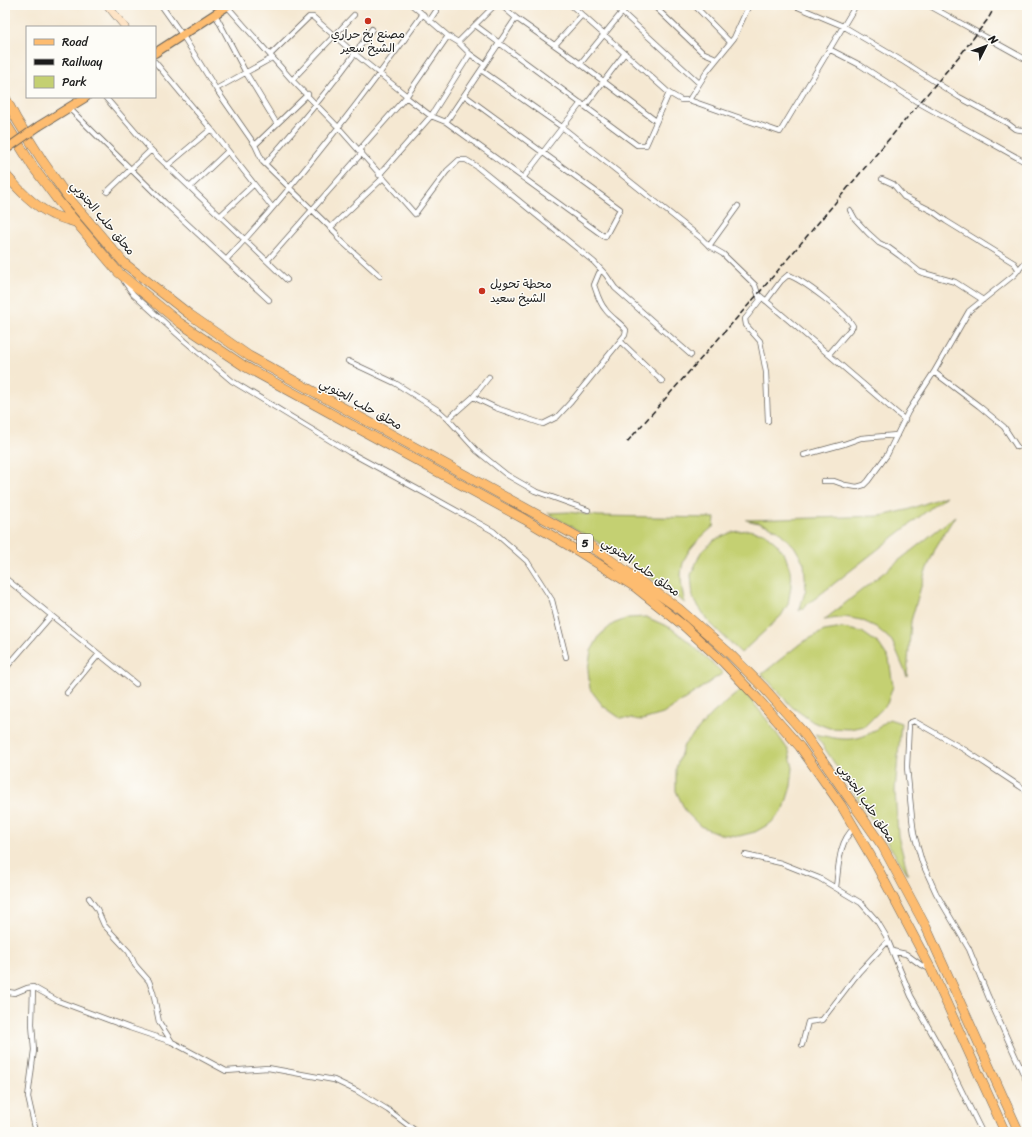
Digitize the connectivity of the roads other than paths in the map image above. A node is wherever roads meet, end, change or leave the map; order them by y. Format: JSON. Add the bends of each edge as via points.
{"nodes":[{"id":1,"x":107,"y":5,"type":"edge"},
{"id":2,"x":161,"y":5,"type":"edge"},
{"id":3,"x":227,"y":5,"type":"edge"},
{"id":4,"x":412,"y":5,"type":"edge"},
{"id":5,"x":495,"y":5,"type":"edge"},
{"id":6,"x":501,"y":5,"type":"edge"},
{"id":7,"x":571,"y":5,"type":"edge"},
{"id":8,"x":614,"y":5,"type":"edge"},
{"id":9,"x":628,"y":5,"type":"edge"},
{"id":10,"x":653,"y":5,"type":"edge"},
{"id":11,"x":694,"y":5,"type":"edge"},
{"id":12,"x":793,"y":5,"type":"edge"},
{"id":13,"x":856,"y":5,"type":"edge"},
{"id":14,"x":928,"y":5,"type":"edge"},
{"id":15,"x":747,"y":6,"type":"edge"},
{"id":16,"x":436,"y":12,"type":"dead end"},
{"id":17,"x":622,"y":12,"type":"junction"},
{"id":18,"x":215,"y":14,"type":"junction"},
{"id":19,"x":423,"y":14,"type":"junction"},
{"id":20,"x":354,"y":15,"type":"dead end"},
{"id":21,"x":582,"y":15,"type":"junction"},
{"id":22,"x":516,"y":18,"type":"junction"},
{"id":23,"x":430,"y":20,"type":"junction"},
{"id":24,"x":475,"y":25,"type":"junction"},
{"id":25,"x":124,"y":26,"type":"edge"},
{"id":26,"x":843,"y":26,"type":"junction"},
{"id":27,"x":372,"y":29,"type":"dead end"},
{"id":28,"x":604,"y":34,"type":"junction"},
{"id":29,"x":183,"y":36,"type":"junction"},
{"id":30,"x":334,"y":36,"type":"junction"},
{"id":31,"x":448,"y":36,"type":"junction"},
{"id":32,"x":458,"y":42,"type":"junction"},
{"id":33,"x":499,"y":42,"type":"junction"},
{"id":34,"x":730,"y":42,"type":"junction"},
{"id":35,"x":554,"y":45,"type":"junction"},
{"id":36,"x":830,"y":49,"type":"junction"},
{"id":37,"x":156,"y":52,"type":"edge"},
{"id":38,"x":625,"y":53,"type":"junction"},
{"id":39,"x":355,"y":54,"type":"junction"},
{"id":40,"x":470,"y":54,"type":"junction"},
{"id":41,"x":271,"y":56,"type":"junction"},
{"id":42,"x":716,"y":58,"type":"junction"},
{"id":43,"x":1027,"y":60,"type":"edge"},
{"id":44,"x":156,"y":63,"type":"edge"},
{"id":45,"x":484,"y":64,"type":"junction"},
{"id":46,"x":580,"y":64,"type":"junction"},
{"id":47,"x":481,"y":70,"type":"junction"},
{"id":48,"x":246,"y":73,"type":"junction"},
{"id":49,"x":380,"y":74,"type":"junction"},
{"id":50,"x":292,"y":80,"type":"junction"},
{"id":51,"x":604,"y":81,"type":"junction"},
{"id":52,"x":699,"y":83,"type":"junction"},
{"id":53,"x":216,"y":89,"type":"junction"},
{"id":54,"x":669,"y":93,"type":"junction"},
{"id":55,"x":308,"y":94,"type":"junction"},
{"id":56,"x":464,"y":95,"type":"junction"},
{"id":57,"x":406,"y":96,"type":"junction"},
{"id":58,"x":5,"y":97,"type":"edge"},
{"id":59,"x":85,"y":98,"type":"edge"},
{"id":60,"x":106,"y":98,"type":"edge"},
{"id":61,"x":689,"y":100,"type":"junction"},
{"id":62,"x":583,"y":104,"type":"junction"},
{"id":63,"x":317,"y":105,"type":"junction"},
{"id":64,"x":70,"y":108,"type":"junction"},
{"id":65,"x":431,"y":116,"type":"junction"},
{"id":66,"x":656,"y":121,"type":"junction"},
{"id":67,"x":5,"y":122,"type":"edge"},
{"id":68,"x":446,"y":122,"type":"junction"},
{"id":69,"x":277,"y":124,"type":"junction"},
{"id":70,"x":562,"y":127,"type":"junction"},
{"id":71,"x":339,"y":128,"type":"junction"},
{"id":72,"x":210,"y":129,"type":"junction"},
{"id":73,"x":1027,"y":132,"type":"edge"},
{"id":74,"x":255,"y":145,"type":"junction"},
{"id":75,"x":5,"y":150,"type":"edge"},
{"id":76,"x":151,"y":150,"type":"junction"},
{"id":77,"x":228,"y":151,"type":"junction"},
{"id":78,"x":360,"y":151,"type":"junction"},
{"id":79,"x":542,"y":153,"type":"junction"},
{"id":80,"x":265,"y":164,"type":"junction"},
{"id":81,"x":1027,"y":164,"type":"edge"},
{"id":82,"x":167,"y":166,"type":"junction"},
{"id":83,"x":131,"y":169,"type":"junction"},
{"id":84,"x":5,"y":174,"type":"edge"},
{"id":85,"x":381,"y":176,"type":"junction"},
{"id":86,"x":523,"y":178,"type":"junction"},
{"id":87,"x":882,"y":179,"type":"dead end"},
{"id":88,"x":254,"y":184,"type":"junction"},
{"id":89,"x":190,"y":187,"type":"junction"},
{"id":90,"x":289,"y":187,"type":"junction"},
{"id":91,"x":107,"y":192,"type":"dead end"},
{"id":92,"x":738,"y":206,"type":"dead end"},
{"id":93,"x":272,"y":207,"type":"junction"},
{"id":94,"x":312,"y":209,"type":"junction"},
{"id":95,"x":850,"y":210,"type":"dead end"},
{"id":96,"x":220,"y":216,"type":"junction"},
{"id":97,"x":75,"y":222,"type":"junction"},
{"id":98,"x":330,"y":228,"type":"junction"},
{"id":99,"x":245,"y":240,"type":"junction"},
{"id":100,"x":709,"y":246,"type":"junction"},
{"id":101,"x":226,"y":260,"type":"junction"},
{"id":102,"x":1027,"y":260,"type":"edge"},
{"id":103,"x":267,"y":261,"type":"junction"},
{"id":104,"x":602,"y":270,"type":"junction"},
{"id":105,"x":1019,"y":270,"type":"junction"},
{"id":106,"x":119,"y":273,"type":"junction"},
{"id":107,"x":380,"y":276,"type":"dead end"},
{"id":108,"x":287,"y":280,"type":"dead end"},
{"id":109,"x":758,"y":294,"type":"junction"},
{"id":110,"x":269,"y":300,"type":"dead end"},
{"id":111,"x":983,"y":300,"type":"junction"},
{"id":112,"x":766,"y":301,"type":"junction"},
{"id":113,"x":620,"y":341,"type":"junction"},
{"id":114,"x":829,"y":354,"type":"junction"},
{"id":115,"x":691,"y":355,"type":"dead end"},
{"id":116,"x":348,"y":361,"type":"dead end"},
{"id":117,"x":934,"y":372,"type":"junction"},
{"id":118,"x":489,"y":377,"type":"dead end"},
{"id":119,"x":662,"y":381,"type":"dead end"},
{"id":120,"x":473,"y":397,"type":"junction"},
{"id":121,"x":448,"y":419,"type":"junction"},
{"id":122,"x":905,"y":420,"type":"junction"},
{"id":123,"x":768,"y":421,"type":"dead end"},
{"id":124,"x":897,"y":435,"type":"junction"},
{"id":125,"x":1017,"y":447,"type":"dead end"},
{"id":126,"x":804,"y":456,"type":"dead end"},
{"id":127,"x":823,"y":480,"type":"dead end"},
{"id":128,"x":588,"y":510,"type":"dead end"},
{"id":129,"x":5,"y":578,"type":"edge"},
{"id":130,"x":51,"y":616,"type":"junction"},
{"id":131,"x":99,"y":654,"type":"junction"},
{"id":132,"x":566,"y":658,"type":"dead end"},
{"id":133,"x":5,"y":669,"type":"edge"},
{"id":134,"x":136,"y":684,"type":"dead end"},
{"id":135,"x":67,"y":693,"type":"dead end"},
{"id":136,"x":1027,"y":791,"type":"edge"},
{"id":137,"x":854,"y":828,"type":"junction"},
{"id":138,"x":745,"y":855,"type":"dead end"},
{"id":139,"x":836,"y":887,"type":"junction"},
{"id":140,"x":89,"y":898,"type":"dead end"},
{"id":141,"x":888,"y":941,"type":"junction"},
{"id":142,"x":892,"y":951,"type":"junction"},
{"id":143,"x":931,"y":969,"type":"junction"},
{"id":144,"x":33,"y":987,"type":"junction"},
{"id":145,"x":5,"y":989,"type":"edge"},
{"id":146,"x":172,"y":1042,"type":"junction"},
{"id":147,"x":802,"y":1045,"type":"dead end"},
{"id":148,"x":1027,"y":1082,"type":"edge"},
{"id":149,"x":36,"y":1132,"type":"edge"},
{"id":150,"x":417,"y":1132,"type":"edge"},
{"id":151,"x":982,"y":1132,"type":"edge"},
{"id":152,"x":1005,"y":1132,"type":"edge"},
{"id":153,"x":1019,"y":1132,"type":"edge"}],
"edges":[{"from":1,"to":25,"type":"main road"},
{"from":2,"to":29,"type":"street"},
{"from":3,"to":18,"type":"main road"},
{"from":3,"to":41,"type":"street"},
{"from":4,"to":19,"type":"street"},
{"from":5,"to":24,"type":"street"},
{"from":6,"to":22,"type":"street"},
{"from":7,"to":21,"type":"street"},
{"from":8,"to":17,"type":"street"},
{"from":9,"to":17,"type":"street"},
{"from":10,"to":42,"type":"street","via":[[702,52]]},
{"from":11,"to":34,"type":"street"},
{"from":12,"to":26,"type":"street"},
{"from":13,"to":26,"type":"street"},
{"from":14,"to":43,"type":"street"},
{"from":15,"to":34,"type":"street"},
{"from":16,"to":23,"type":"street"},
{"from":17,"to":28,"type":"street"},
{"from":17,"to":52,"type":"street"},
{"from":18,"to":29,"type":"main road"},
{"from":18,"to":48,"type":"street"},
{"from":19,"to":23,"type":"street"},
{"from":19,"to":49,"type":"street"},
{"from":20,"to":30,"type":"street"},
{"from":21,"to":28,"type":"street"},
{"from":21,"to":35,"type":"street"},
{"from":22,"to":33,"type":"street"},
{"from":22,"to":35,"type":"street"},
{"from":23,"to":31,"type":"street"},
{"from":24,"to":32,"type":"street"},
{"from":24,"to":33,"type":"street"},
{"from":26,"to":36,"type":"street"},
{"from":26,"to":73,"type":"street","via":[[1014,130]]},
{"from":27,"to":39,"type":"street"},
{"from":28,"to":38,"type":"street"},
{"from":28,"to":46,"type":"street"},
{"from":29,"to":37,"type":"main road"},
{"from":29,"to":53,"type":"street"},
{"from":30,"to":39,"type":"street"},
{"from":30,"to":41,"type":"street","via":[[311,16]]},
{"from":30,"to":50,"type":"street"},
{"from":31,"to":32,"type":"street"},
{"from":31,"to":57,"type":"street"},
{"from":32,"to":40,"type":"street"},
{"from":33,"to":45,"type":"street"},
{"from":33,"to":62,"type":"street"},
{"from":34,"to":42,"type":"street"},
{"from":35,"to":46,"type":"street"},
{"from":36,"to":61,"type":"street","via":[[780,132]]},
{"from":36,"to":81,"type":"street"},
{"from":38,"to":51,"type":"street"},
{"from":38,"to":54,"type":"street"},
{"from":39,"to":49,"type":"street"},
{"from":39,"to":63,"type":"street"},
{"from":40,"to":45,"type":"street"},
{"from":40,"to":65,"type":"street"},
{"from":41,"to":48,"type":"street"},
{"from":41,"to":50,"type":"street"},
{"from":42,"to":52,"type":"street"},
{"from":44,"to":72,"type":"street"},
{"from":45,"to":47,"type":"street"},
{"from":46,"to":51,"type":"street"},
{"from":47,"to":56,"type":"street"},
{"from":47,"to":70,"type":"street"},
{"from":48,"to":53,"type":"street"},
{"from":48,"to":69,"type":"street"},
{"from":49,"to":57,"type":"street"},
{"from":49,"to":71,"type":"street"},
{"from":50,"to":55,"type":"street"},
{"from":51,"to":62,"type":"street"},
{"from":51,"to":66,"type":"street"},
{"from":52,"to":61,"type":"street"},
{"from":53,"to":74,"type":"street"},
{"from":54,"to":61,"type":"street","via":[[681,100]]},
{"from":54,"to":66,"type":"street"},
{"from":55,"to":63,"type":"street"},
{"from":55,"to":69,"type":"street"},
{"from":56,"to":68,"type":"street"},
{"from":56,"to":79,"type":"street"},
{"from":57,"to":65,"type":"street"},
{"from":57,"to":78,"type":"street"},
{"from":58,"to":153,"type":"highway","name":"محلق حلب الجنوبي","number":"5","via":[[42,160],[124,263],[188,314],[249,356],[578,537],[678,608],[764,688],[803,732],[883,847],[926,927]]},
{"from":59,"to":64,"type":"main road"},
{"from":60,"to":76,"type":"street"},
{"from":62,"to":66,"type":"street","via":[[637,144],[646,145]]},
{"from":62,"to":70,"type":"street"},
{"from":63,"to":71,"type":"street"},
{"from":63,"to":80,"type":"street"},
{"from":64,"to":75,"type":"main road","bridge":true},
{"from":64,"to":83,"type":"street"},
{"from":65,"to":68,"type":"street"},
{"from":65,"to":85,"type":"street"},
{"from":67,"to":97,"type":"highway","name":"محلق حلب الجنوبي","number":"5","via":[[33,167]]},
{"from":68,"to":86,"type":"street"},
{"from":69,"to":74,"type":"street"},
{"from":70,"to":79,"type":"street"},
{"from":70,"to":100,"type":"street"},
{"from":71,"to":78,"type":"street"},
{"from":71,"to":90,"type":"street"},
{"from":72,"to":77,"type":"street"},
{"from":72,"to":82,"type":"street"},
{"from":74,"to":80,"type":"street"},
{"from":76,"to":82,"type":"street"},
{"from":76,"to":83,"type":"street"},
{"from":77,"to":88,"type":"street"},
{"from":77,"to":89,"type":"street"},
{"from":78,"to":85,"type":"street"},
{"from":78,"to":94,"type":"street"},
{"from":79,"to":86,"type":"street"},
{"from":79,"to":86,"type":"street","via":[[620,209],[605,237]]},
{"from":80,"to":90,"type":"street"},
{"from":82,"to":89,"type":"street"},
{"from":83,"to":91,"type":"street"},
{"from":83,"to":101,"type":"street"},
{"from":84,"to":97,"type":"highway","via":[[40,208]]},
{"from":85,"to":98,"type":"street"},
{"from":85,"to":104,"type":"street","via":[[415,214],[447,171],[459,160],[466,160]]},
{"from":87,"to":105,"type":"street","via":[[893,184],[904,198],[932,211],[1014,263]]},
{"from":88,"to":93,"type":"street"},
{"from":88,"to":96,"type":"street"},
{"from":89,"to":96,"type":"street"},
{"from":90,"to":93,"type":"street"},
{"from":90,"to":94,"type":"street"},
{"from":92,"to":100,"type":"street"},
{"from":93,"to":99,"type":"street"},
{"from":94,"to":98,"type":"street"},
{"from":94,"to":103,"type":"street"},
{"from":95,"to":111,"type":"street","via":[[855,219],[879,243],[920,272],[947,278]]},
{"from":96,"to":99,"type":"street"},
{"from":97,"to":106,"type":"highway","name":"محلق حلب الجنوبي","number":"5"},
{"from":98,"to":107,"type":"street"},
{"from":99,"to":101,"type":"street"},
{"from":99,"to":103,"type":"street"},
{"from":100,"to":109,"type":"street","via":[[723,254],[755,285]]},
{"from":101,"to":110,"type":"street"},
{"from":102,"to":105,"type":"street"},
{"from":103,"to":108,"type":"street"},
{"from":104,"to":113,"type":"street","via":[[594,285],[605,310],[626,330]]},
{"from":104,"to":115,"type":"street","via":[[616,288]]},
{"from":105,"to":111,"type":"street"},
{"from":106,"to":132,"type":"street","via":[[133,294],[232,381],[349,452],[493,531],[527,561],[552,600]]},
{"from":106,"to":137,"type":"highway","name":"محلق حلب الجنوبي","number":"5","via":[[180,323],[244,366],[524,519],[635,587],[684,626],[758,699],[800,747]]},
{"from":109,"to":112,"type":"street"},
{"from":109,"to":123,"type":"street","via":[[760,300],[745,322],[760,341],[766,372]]},
{"from":111,"to":117,"type":"street","via":[[969,311]]},
{"from":112,"to":114,"type":"street"},
{"from":112,"to":114,"type":"street","via":[[788,275],[806,284],[838,310],[853,326]]},
{"from":113,"to":119,"type":"street"},
{"from":113,"to":120,"type":"street","via":[[570,403],[557,417],[543,424]]},
{"from":114,"to":122,"type":"street"},
{"from":116,"to":121,"type":"street","via":[[422,398]]},
{"from":117,"to":122,"type":"street"},
{"from":117,"to":125,"type":"street","via":[[1004,427]]},
{"from":118,"to":120,"type":"street"},
{"from":120,"to":121,"type":"street"},
{"from":121,"to":128,"type":"street","via":[[477,451],[507,475],[535,491]]},
{"from":122,"to":124,"type":"street"},
{"from":124,"to":126,"type":"street","via":[[861,438]]},
{"from":124,"to":127,"type":"street","via":[[887,455],[864,485],[857,487]]},
{"from":129,"to":130,"type":"street"},
{"from":130,"to":131,"type":"street"},
{"from":130,"to":133,"type":"street"},
{"from":131,"to":134,"type":"street"},
{"from":131,"to":135,"type":"street"},
{"from":136,"to":148,"type":"street","via":[[965,750],[914,721],[909,723],[907,767],[912,824],[922,862],[931,883],[969,949]]},
{"from":137,"to":139,"type":"street","via":[[842,845]]},
{"from":137,"to":143,"type":"highway","name":"محلق حلب الجنوبي","number":"5"},
{"from":138,"to":139,"type":"street","via":[[781,863]]},
{"from":139,"to":141,"type":"street","via":[[861,903],[877,921]]},
{"from":140,"to":146,"type":"street","via":[[104,925],[129,952],[135,965],[149,981],[159,1022]]},
{"from":141,"to":142,"type":"street"},
{"from":141,"to":147,"type":"street","via":[[859,972],[822,1020],[808,1022]]},
{"from":142,"to":143,"type":"street","via":[[906,954]]},
{"from":142,"to":151,"type":"street","via":[[911,996]]},
{"from":143,"to":152,"type":"highway","name":"محلق حلب الجنوبي","number":"5"},
{"from":144,"to":145,"type":"street","via":[[15,993]]},
{"from":144,"to":146,"type":"street","via":[[58,1001]]},
{"from":144,"to":149,"type":"street","via":[[34,1050],[28,1097]]},
{"from":146,"to":150,"type":"street","via":[[226,1071],[268,1068],[334,1080],[388,1110]]}]}
